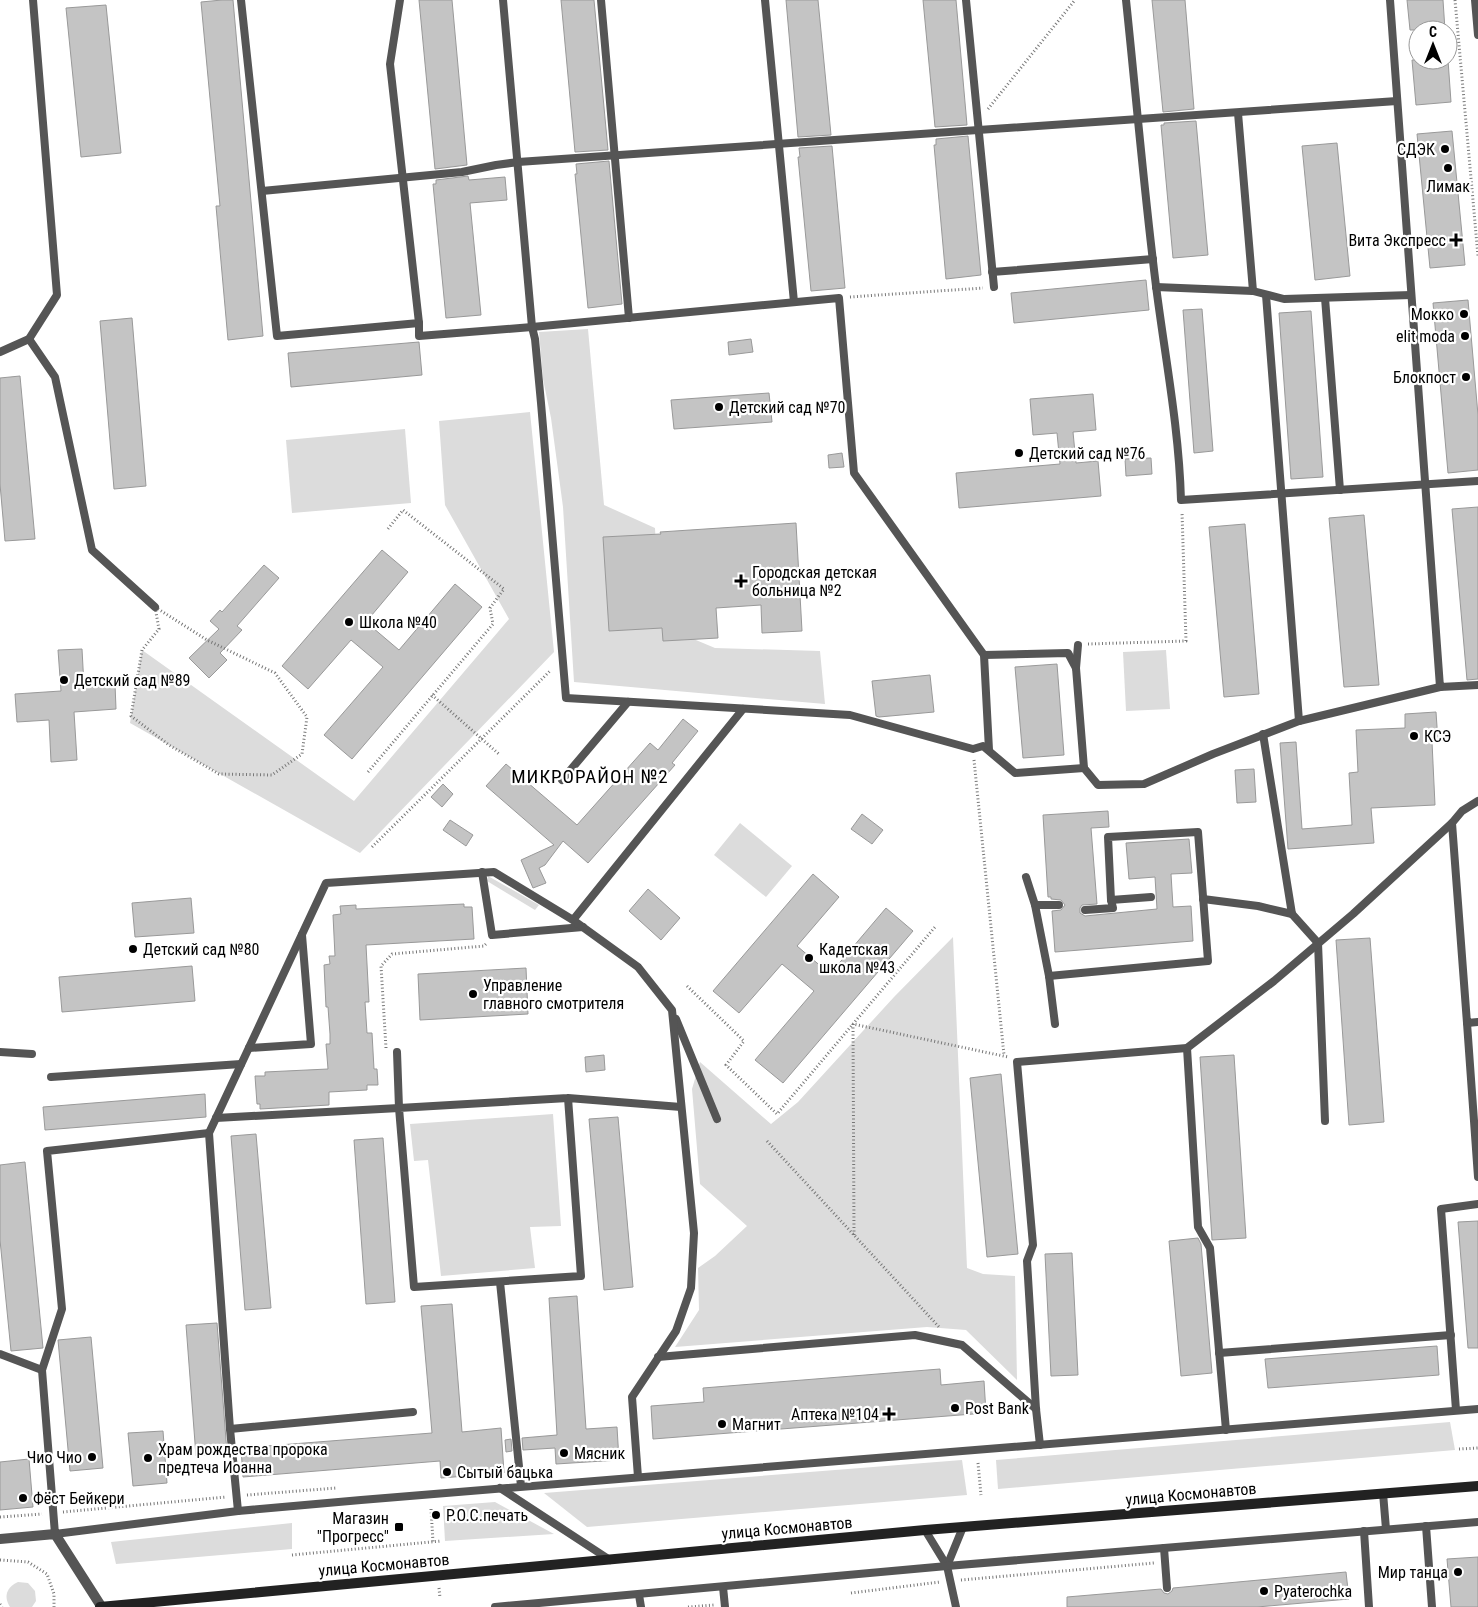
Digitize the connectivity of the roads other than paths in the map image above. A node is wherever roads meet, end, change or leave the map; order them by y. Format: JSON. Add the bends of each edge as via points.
{"nodes":[{"id":1,"x":33,"y":0,"type":"edge"},
{"id":2,"x":241,"y":0,"type":"edge"},
{"id":3,"x":400,"y":0,"type":"edge"},
{"id":4,"x":503,"y":0,"type":"edge"},
{"id":5,"x":601,"y":0,"type":"edge"},
{"id":6,"x":765,"y":0,"type":"edge"},
{"id":7,"x":966,"y":0,"type":"edge"},
{"id":8,"x":1126,"y":0,"type":"edge"},
{"id":9,"x":1390,"y":0,"type":"edge"},
{"id":10,"x":1475,"y":0,"type":"edge"},
{"id":11,"x":1478,"y":35,"type":"edge"},
{"id":12,"x":1397,"y":100,"type":"junction"},
{"id":13,"x":1238,"y":113,"type":"junction"},
{"id":14,"x":1138,"y":119,"type":"junction"},
{"id":15,"x":978,"y":127,"type":"junction"},
{"id":16,"x":779,"y":144,"type":"junction"},
{"id":17,"x":615,"y":156,"type":"junction"},
{"id":18,"x":518,"y":162,"type":"junction"},
{"id":19,"x":403,"y":178,"type":"junction"},
{"id":20,"x":262,"y":192,"type":"junction"},
{"id":21,"x":1153,"y":259,"type":"junction"},
{"id":22,"x":992,"y":272,"type":"junction"},
{"id":23,"x":994,"y":287,"type":"road end"},
{"id":24,"x":1156,"y":287,"type":"junction"},
{"id":25,"x":1253,"y":291,"type":"junction"},
{"id":26,"x":1266,"y":295,"type":"junction"},
{"id":27,"x":1411,"y":295,"type":"junction"},
{"id":28,"x":1325,"y":298,"type":"junction"},
{"id":29,"x":794,"y":302,"type":"junction"},
{"id":30,"x":629,"y":318,"type":"junction"},
{"id":31,"x":419,"y":323,"type":"junction"},
{"id":32,"x":532,"y":327,"type":"junction"},
{"id":33,"x":29,"y":339,"type":"junction"},
{"id":34,"x":0,"y":352,"type":"edge"},
{"id":35,"x":1478,"y":481,"type":"edge"},
{"id":36,"x":1425,"y":484,"type":"junction"},
{"id":37,"x":1340,"y":490,"type":"junction"},
{"id":38,"x":1282,"y":494,"type":"junction"},
{"id":39,"x":155,"y":607,"type":"road end"},
{"id":40,"x":1078,"y":645,"type":"road end"},
{"id":41,"x":984,"y":655,"type":"junction"},
{"id":42,"x":1076,"y":668,"type":"junction"},
{"id":43,"x":1478,"y":685,"type":"edge"},
{"id":44,"x":1440,"y":687,"type":"junction"},
{"id":45,"x":628,"y":702,"type":"junction"},
{"id":46,"x":743,"y":709,"type":"junction"},
{"id":47,"x":1299,"y":721,"type":"junction"},
{"id":48,"x":1263,"y":734,"type":"junction"},
{"id":49,"x":988,"y":750,"type":"junction"},
{"id":50,"x":1084,"y":768,"type":"junction"},
{"id":51,"x":562,"y":780,"type":"dead end"},
{"id":52,"x":1478,"y":801,"type":"edge"},
{"id":53,"x":1452,"y":823,"type":"junction"},
{"id":54,"x":482,"y":872,"type":"junction"},
{"id":55,"x":1026,"y":877,"type":"dead end"},
{"id":56,"x":1151,"y":897,"type":"dead end"},
{"id":57,"x":1203,"y":899,"type":"junction"},
{"id":58,"x":1112,"y":900,"type":"junction"},
{"id":59,"x":1059,"y":904,"type":"dead end"},
{"id":60,"x":1035,"y":905,"type":"junction"},
{"id":61,"x":1085,"y":910,"type":"dead end"},
{"id":62,"x":1292,"y":914,"type":"junction"},
{"id":63,"x":573,"y":920,"type":"junction"},
{"id":64,"x":583,"y":927,"type":"junction"},
{"id":65,"x":302,"y":933,"type":"junction"},
{"id":66,"x":1318,"y":944,"type":"junction"},
{"id":67,"x":1050,"y":976,"type":"junction"},
{"id":68,"x":672,"y":1010,"type":"junction"},
{"id":69,"x":1478,"y":1022,"type":"edge"},
{"id":70,"x":1467,"y":1023,"type":"junction"},
{"id":71,"x":1055,"y":1024,"type":"dead end"},
{"id":72,"x":249,"y":1048,"type":"junction"},
{"id":73,"x":1187,"y":1048,"type":"junction"},
{"id":74,"x":0,"y":1052,"type":"edge"},
{"id":75,"x":397,"y":1052,"type":"dead end"},
{"id":76,"x":32,"y":1054,"type":"dead end"},
{"id":77,"x":241,"y":1064,"type":"junction"},
{"id":78,"x":51,"y":1077,"type":"dead end"},
{"id":79,"x":568,"y":1098,"type":"junction"},
{"id":80,"x":399,"y":1108,"type":"junction"},
{"id":81,"x":681,"y":1108,"type":"junction"},
{"id":82,"x":216,"y":1118,"type":"junction"},
{"id":83,"x":717,"y":1120,"type":"dead end"},
{"id":84,"x":1324,"y":1121,"type":"dead end"},
{"id":85,"x":209,"y":1134,"type":"junction"},
{"id":86,"x":1478,"y":1177,"type":"edge"},
{"id":87,"x":1478,"y":1204,"type":"edge"},
{"id":88,"x":500,"y":1282,"type":"junction"},
{"id":89,"x":1451,"y":1335,"type":"junction"},
{"id":90,"x":1220,"y":1353,"type":"junction"},
{"id":91,"x":0,"y":1354,"type":"edge"},
{"id":92,"x":658,"y":1356,"type":"junction"},
{"id":93,"x":42,"y":1370,"type":"junction"},
{"id":94,"x":1036,"y":1409,"type":"junction"},
{"id":95,"x":1478,"y":1409,"type":"edge"},
{"id":96,"x":1456,"y":1410,"type":"junction"},
{"id":97,"x":413,"y":1412,"type":"dead end"},
{"id":98,"x":230,"y":1429,"type":"junction"},
{"id":99,"x":1226,"y":1430,"type":"junction"},
{"id":100,"x":1040,"y":1445,"type":"junction"},
{"id":101,"x":638,"y":1476,"type":"junction"},
{"id":102,"x":521,"y":1486,"type":"junction"},
{"id":103,"x":1478,"y":1486,"type":"edge"},
{"id":104,"x":500,"y":1488,"type":"junction"},
{"id":105,"x":1383,"y":1493,"type":"junction"},
{"id":106,"x":238,"y":1511,"type":"junction"},
{"id":107,"x":1478,"y":1522,"type":"edge"},
{"id":108,"x":1426,"y":1526,"type":"junction"},
{"id":109,"x":963,"y":1528,"type":"junction"},
{"id":110,"x":1386,"y":1529,"type":"junction"},
{"id":111,"x":925,"y":1530,"type":"junction"},
{"id":112,"x":1364,"y":1531,"type":"junction"},
{"id":113,"x":55,"y":1534,"type":"junction"},
{"id":114,"x":0,"y":1539,"type":"edge"},
{"id":115,"x":1164,"y":1548,"type":"junction"},
{"id":116,"x":610,"y":1560,"type":"junction"},
{"id":117,"x":947,"y":1566,"type":"junction"},
{"id":118,"x":723,"y":1587,"type":"junction"},
{"id":119,"x":1167,"y":1588,"type":"dead end"},
{"id":120,"x":639,"y":1595,"type":"junction"},
{"id":121,"x":725,"y":1605,"type":"edge"},
{"id":122,"x":524,"y":1606,"type":"edge"},
{"id":123,"x":101,"y":1607,"type":"edge"},
{"id":124,"x":495,"y":1607,"type":"edge"},
{"id":125,"x":640,"y":1607,"type":"edge"},
{"id":126,"x":956,"y":1607,"type":"edge"},
{"id":127,"x":1369,"y":1607,"type":"edge"},
{"id":128,"x":1432,"y":1607,"type":"edge"}],
"edges":[{"from":1,"to":33,"type":"lane","via":[[57,295]]},
{"from":2,"to":20,"type":"lane"},
{"from":3,"to":19,"type":"lane","via":[[390,64]]},
{"from":4,"to":18,"type":"lane"},
{"from":5,"to":17,"type":"lane"},
{"from":6,"to":16,"type":"lane"},
{"from":7,"to":15,"type":"lane"},
{"from":8,"to":14,"type":"lane"},
{"from":9,"to":12,"type":"lane"},
{"from":10,"to":11,"type":"lane"},
{"from":12,"to":13,"type":"lane"},
{"from":12,"to":27,"type":"lane"},
{"from":13,"to":14,"type":"lane"},
{"from":13,"to":25,"type":"lane"},
{"from":14,"to":15,"type":"lane"},
{"from":14,"to":21,"type":"lane"},
{"from":15,"to":16,"type":"lane"},
{"from":15,"to":22,"type":"lane"},
{"from":16,"to":17,"type":"lane"},
{"from":16,"to":29,"type":"lane"},
{"from":17,"to":18,"type":"lane"},
{"from":17,"to":30,"type":"lane"},
{"from":18,"to":19,"type":"lane"},
{"from":18,"to":32,"type":"lane"},
{"from":19,"to":20,"type":"lane"},
{"from":19,"to":31,"type":"lane"},
{"from":20,"to":31,"type":"lane","via":[[277,336]]},
{"from":21,"to":22,"type":"lane"},
{"from":21,"to":24,"type":"lane"},
{"from":22,"to":23,"type":"lane"},
{"from":24,"to":25,"type":"lane"},
{"from":24,"to":38,"type":"lane","via":[[1181,475],[1181,500]]},
{"from":25,"to":26,"type":"lane"},
{"from":26,"to":28,"type":"lane","via":[[1284,299]]},
{"from":26,"to":38,"type":"lane"},
{"from":27,"to":28,"type":"lane"},
{"from":27,"to":36,"type":"lane"},
{"from":28,"to":37,"type":"lane"},
{"from":29,"to":30,"type":"lane"},
{"from":29,"to":41,"type":"lane","via":[[839,298],[854,473]]},
{"from":30,"to":32,"type":"lane"},
{"from":31,"to":32,"type":"lane","via":[[419,336]]},
{"from":32,"to":45,"type":"lane","via":[[566,698]]},
{"from":33,"to":34,"type":"lane"},
{"from":33,"to":39,"type":"lane","via":[[55,377],[92,550]]},
{"from":35,"to":36,"type":"lane"},
{"from":36,"to":37,"type":"lane"},
{"from":36,"to":44,"type":"lane"},
{"from":37,"to":38,"type":"lane"},
{"from":38,"to":47,"type":"lane"},
{"from":40,"to":42,"type":"lane"},
{"from":41,"to":42,"type":"lane","via":[[1068,653]]},
{"from":41,"to":49,"type":"lane"},
{"from":42,"to":50,"type":"lane"},
{"from":43,"to":44,"type":"lane"},
{"from":44,"to":47,"type":"lane"},
{"from":45,"to":46,"type":"lane"},
{"from":45,"to":51,"type":"lane"},
{"from":46,"to":49,"type":"lane","via":[[850,715],[973,749],[983,746]]},
{"from":46,"to":63,"type":"lane"},
{"from":47,"to":48,"type":"lane"},
{"from":48,"to":50,"type":"lane","via":[[1144,784],[1098,785]]},
{"from":48,"to":62,"type":"lane"},
{"from":49,"to":50,"type":"lane","via":[[1015,773]]},
{"from":52,"to":53,"type":"lane","via":[[1462,810]]},
{"from":53,"to":66,"type":"lane"},
{"from":53,"to":70,"type":"lane"},
{"from":54,"to":63,"type":"lane","via":[[494,872]]},
{"from":54,"to":64,"type":"lane","via":[[492,935]]},
{"from":54,"to":65,"type":"lane","via":[[326,883]]},
{"from":55,"to":60,"type":"lane"},
{"from":56,"to":58,"type":"lane"},
{"from":57,"to":58,"type":"lane","via":[[1198,832],[1108,836]]},
{"from":57,"to":62,"type":"lane"},
{"from":57,"to":67,"type":"lane","via":[[1208,961]]},
{"from":58,"to":61,"type":"lane","via":[[1112,908]]},
{"from":59,"to":60,"type":"lane"},
{"from":60,"to":67,"type":"lane"},
{"from":62,"to":66,"type":"lane"},
{"from":63,"to":64,"type":"lane"},
{"from":64,"to":68,"type":"lane","via":[[638,967]]},
{"from":65,"to":72,"type":"lane"},
{"from":65,"to":72,"type":"lane","via":[[312,1044]]},
{"from":66,"to":73,"type":"lane"},
{"from":66,"to":84,"type":"lane"},
{"from":67,"to":71,"type":"lane"},
{"from":68,"to":81,"type":"lane"},
{"from":68,"to":83,"type":"lane"},
{"from":69,"to":70,"type":"lane"},
{"from":70,"to":86,"type":"lane"},
{"from":72,"to":77,"type":"lane"},
{"from":73,"to":90,"type":"lane","via":[[1198,1228],[1210,1248]]},
{"from":73,"to":94,"type":"lane","via":[[1017,1062],[1033,1245],[1027,1261]]},
{"from":74,"to":76,"type":"lane"},
{"from":75,"to":80,"type":"lane"},
{"from":77,"to":78,"type":"lane"},
{"from":77,"to":82,"type":"lane"},
{"from":79,"to":80,"type":"lane"},
{"from":79,"to":81,"type":"lane"},
{"from":79,"to":88,"type":"lane","via":[[581,1276]]},
{"from":80,"to":82,"type":"lane"},
{"from":80,"to":88,"type":"lane","via":[[414,1287]]},
{"from":81,"to":92,"type":"lane","via":[[694,1232],[691,1288],[676,1331]]},
{"from":82,"to":85,"type":"lane"},
{"from":85,"to":93,"type":"lane","via":[[47,1150],[62,1309]]},
{"from":85,"to":98,"type":"lane"},
{"from":87,"to":89,"type":"lane","via":[[1440,1209]]},
{"from":88,"to":102,"type":"lane"},
{"from":89,"to":90,"type":"lane"},
{"from":89,"to":96,"type":"lane"},
{"from":90,"to":99,"type":"lane"},
{"from":91,"to":93,"type":"lane"},
{"from":92,"to":94,"type":"lane","via":[[915,1335],[962,1345]]},
{"from":92,"to":101,"type":"lane","via":[[632,1396]]},
{"from":93,"to":113,"type":"lane"},
{"from":94,"to":100,"type":"lane"},
{"from":95,"to":96,"type":"lane"},
{"from":96,"to":99,"type":"lane"},
{"from":97,"to":98,"type":"lane"},
{"from":98,"to":106,"type":"lane"},
{"from":99,"to":100,"type":"lane"},
{"from":100,"to":101,"type":"lane"},
{"from":101,"to":102,"type":"lane"},
{"from":102,"to":104,"type":"lane"},
{"from":103,"to":105,"type":"main road","name":"улица Космонавтов"},
{"from":104,"to":106,"type":"lane"},
{"from":104,"to":116,"type":"lane"},
{"from":105,"to":109,"type":"main road","name":"улица Космонавтов"},
{"from":105,"to":110,"type":"lane"},
{"from":106,"to":113,"type":"lane"},
{"from":107,"to":108,"type":"lane"},
{"from":108,"to":110,"type":"lane"},
{"from":108,"to":128,"type":"lane"},
{"from":109,"to":111,"type":"main road","name":"улица Космонавтов"},
{"from":109,"to":117,"type":"lane"},
{"from":110,"to":112,"type":"lane"},
{"from":111,"to":116,"type":"main road","name":"улица Космонавтов"},
{"from":111,"to":117,"type":"lane"},
{"from":112,"to":115,"type":"lane"},
{"from":112,"to":127,"type":"lane"},
{"from":113,"to":114,"type":"street"},
{"from":113,"to":123,"type":"street"},
{"from":115,"to":117,"type":"lane"},
{"from":115,"to":119,"type":"lane"},
{"from":116,"to":123,"type":"main road","name":"улица Космонавтов"},
{"from":117,"to":118,"type":"lane"},
{"from":117,"to":126,"type":"lane"},
{"from":118,"to":120,"type":"lane"},
{"from":118,"to":121,"type":"lane"},
{"from":120,"to":122,"type":"lane"},
{"from":120,"to":125,"type":"lane"},
{"from":122,"to":124,"type":"lane"}]}
